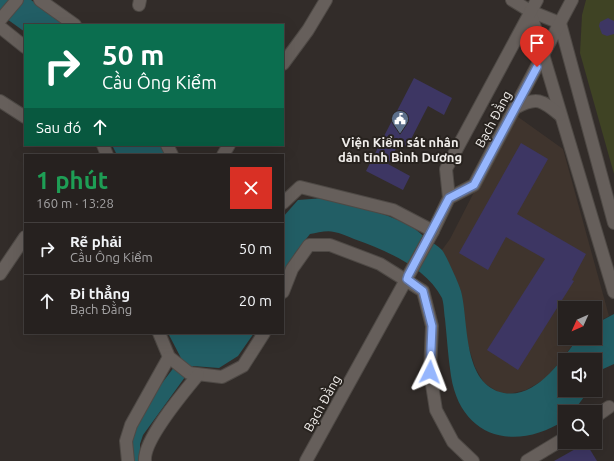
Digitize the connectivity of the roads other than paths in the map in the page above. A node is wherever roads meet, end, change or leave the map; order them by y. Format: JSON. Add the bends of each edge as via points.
{"nodes":[{"id":1,"x":17,"y":0,"type":"edge"},
{"id":2,"x":40,"y":0,"type":"edge"},
{"id":3,"x":326,"y":0,"type":"edge"},
{"id":4,"x":512,"y":0,"type":"edge"},
{"id":5,"x":537,"y":0,"type":"edge"},
{"id":6,"x":572,"y":0,"type":"edge"},
{"id":7,"x":530,"y":11,"type":"junction"},
{"id":8,"x":0,"y":20,"type":"edge"},
{"id":9,"x":560,"y":23,"type":"junction"},
{"id":10,"x":74,"y":24,"type":"edge"},
{"id":11,"x":0,"y":27,"type":"edge"},
{"id":12,"x":24,"y":45,"type":"edge"},
{"id":13,"x":544,"y":53,"type":"junction"},
{"id":14,"x":284,"y":63,"type":"edge"},
{"id":15,"x":0,"y":101,"type":"edge"},
{"id":16,"x":515,"y":108,"type":"junction"},
{"id":17,"x":560,"y":114,"type":"junction"},
{"id":18,"x":24,"y":116,"type":"edge"},
{"id":19,"x":449,"y":198,"type":"junction"},
{"id":20,"x":284,"y":202,"type":"edge"},
{"id":21,"x":614,"y":223,"type":"edge"},
{"id":22,"x":433,"y":231,"type":"junction"},
{"id":23,"x":24,"y":238,"type":"edge"},
{"id":24,"x":0,"y":274,"type":"edge"},
{"id":25,"x":408,"y":277,"type":"junction"},
{"id":26,"x":284,"y":289,"type":"edge"},
{"id":27,"x":614,"y":292,"type":"edge"},
{"id":28,"x":159,"y":334,"type":"edge"},
{"id":29,"x":263,"y":334,"type":"edge"},
{"id":30,"x":172,"y":359,"type":"junction"},
{"id":31,"x":194,"y":374,"type":"junction"},
{"id":32,"x":609,"y":407,"type":"dead end"},
{"id":33,"x":602,"y":412,"type":"edge"},
{"id":34,"x":558,"y":442,"type":"edge"},
{"id":35,"x":128,"y":461,"type":"edge"},
{"id":36,"x":145,"y":461,"type":"edge"},
{"id":37,"x":306,"y":461,"type":"edge"},
{"id":38,"x":473,"y":461,"type":"edge"},
{"id":39,"x":527,"y":461,"type":"edge"}],
"edges":[{"from":1,"to":8,"type":"street"},
{"from":2,"to":10,"type":"street"},
{"from":3,"to":14,"type":"street"},
{"from":4,"to":7,"type":"street"},
{"from":5,"to":7,"type":"street","name":"Bạch Đằng"},
{"from":6,"to":9,"type":"street","name":"Bạch Đằng"},
{"from":7,"to":9,"type":"street"},
{"from":7,"to":13,"type":"street"},
{"from":7,"to":19,"type":"street","name":"Bạch Đằng","via":[[446,168]]},
{"from":9,"to":13,"type":"street","name":"Bạch Đằng"},
{"from":9,"to":21,"type":"street"},
{"from":11,"to":12,"type":"street"},
{"from":13,"to":16,"type":"street","name":"Bạch Đằng"},
{"from":13,"to":17,"type":"street"},
{"from":15,"to":18,"type":"street"},
{"from":16,"to":17,"type":"street","via":[[528,101],[538,100]]},
{"from":16,"to":19,"type":"street","name":"Bạch Đằng","via":[[474,185]]},
{"from":17,"to":27,"type":"street"},
{"from":19,"to":22,"type":"street"},
{"from":20,"to":22,"type":"street","via":[[300,187],[393,210]]},
{"from":22,"to":25,"type":"street","name":"Bạch Đằng"},
{"from":23,"to":24,"type":"street"},
{"from":25,"to":26,"type":"street","via":[[330,245],[309,245],[292,269]]},
{"from":25,"to":37,"type":"street","name":"Bạch Đằng"},
{"from":25,"to":38,"type":"street","via":[[423,291],[432,326],[430,372],[436,410],[453,442]]},
{"from":28,"to":30,"type":"street"},
{"from":29,"to":31,"type":"street","via":[[242,366],[222,377]]},
{"from":30,"to":31,"type":"street"},
{"from":30,"to":35,"type":"street","via":[[131,425],[126,441]]},
{"from":31,"to":36,"type":"street","via":[[149,444],[144,453]]},
{"from":32,"to":33,"type":"street"},
{"from":34,"to":39,"type":"street"}]}
